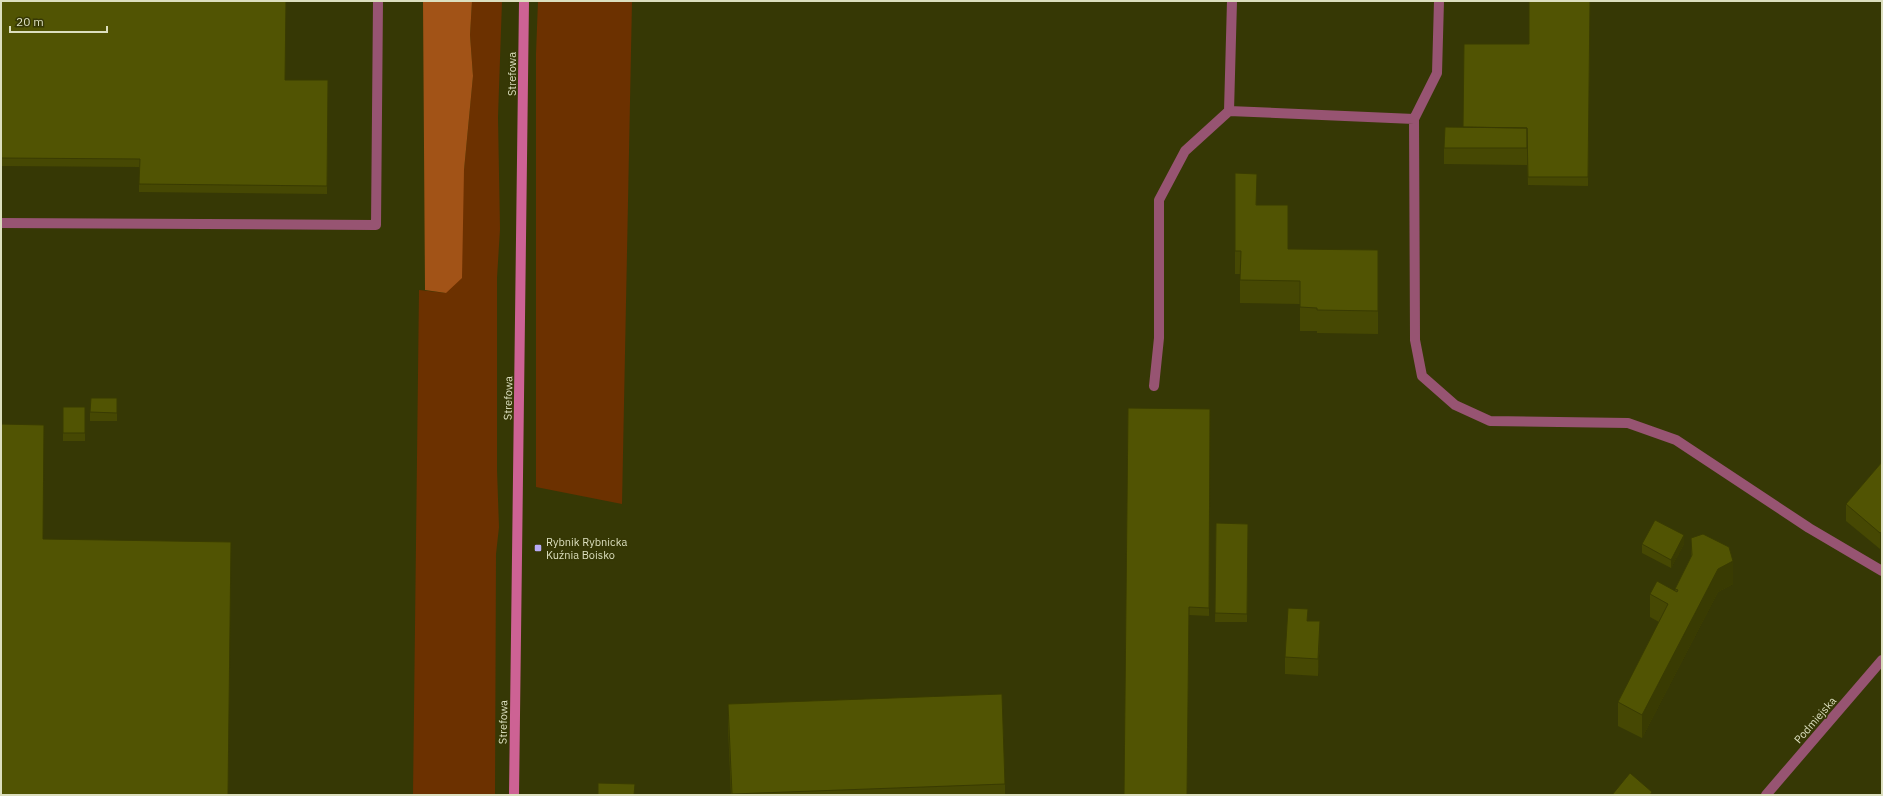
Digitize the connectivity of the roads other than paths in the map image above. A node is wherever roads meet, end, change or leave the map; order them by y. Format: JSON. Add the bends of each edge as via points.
{"nodes":[{"id":1,"x":378,"y":1,"type":"edge"},
{"id":2,"x":524,"y":1,"type":"edge"},
{"id":3,"x":1232,"y":1,"type":"edge"},
{"id":4,"x":1439,"y":1,"type":"edge"},
{"id":5,"x":1229,"y":111,"type":"junction"},
{"id":6,"x":1414,"y":119,"type":"junction"},
{"id":7,"x":1,"y":223,"type":"edge"},
{"id":8,"x":1154,"y":386,"type":"dead end"},
{"id":9,"x":1882,"y":571,"type":"edge"},
{"id":10,"x":1882,"y":660,"type":"edge"},
{"id":11,"x":514,"y":795,"type":"edge"},
{"id":12,"x":1766,"y":795,"type":"edge"}],
"edges":[{"from":1,"to":7,"type":"lane","via":[[376,225]]},
{"from":2,"to":11,"type":"street","name":"Strefowa"},
{"from":3,"to":5,"type":"lane"},
{"from":4,"to":6,"type":"lane","via":[[1437,73]]},
{"from":5,"to":6,"type":"lane"},
{"from":5,"to":8,"type":"lane","via":[[1185,151],[1159,200],[1159,338]]},
{"from":6,"to":9,"type":"lane","via":[[1415,340],[1422,376],[1455,405],[1490,421],[1628,423],[1676,440],[1809,528]]},
{"from":10,"to":12,"type":"lane","name":"Podmiejska"}]}
